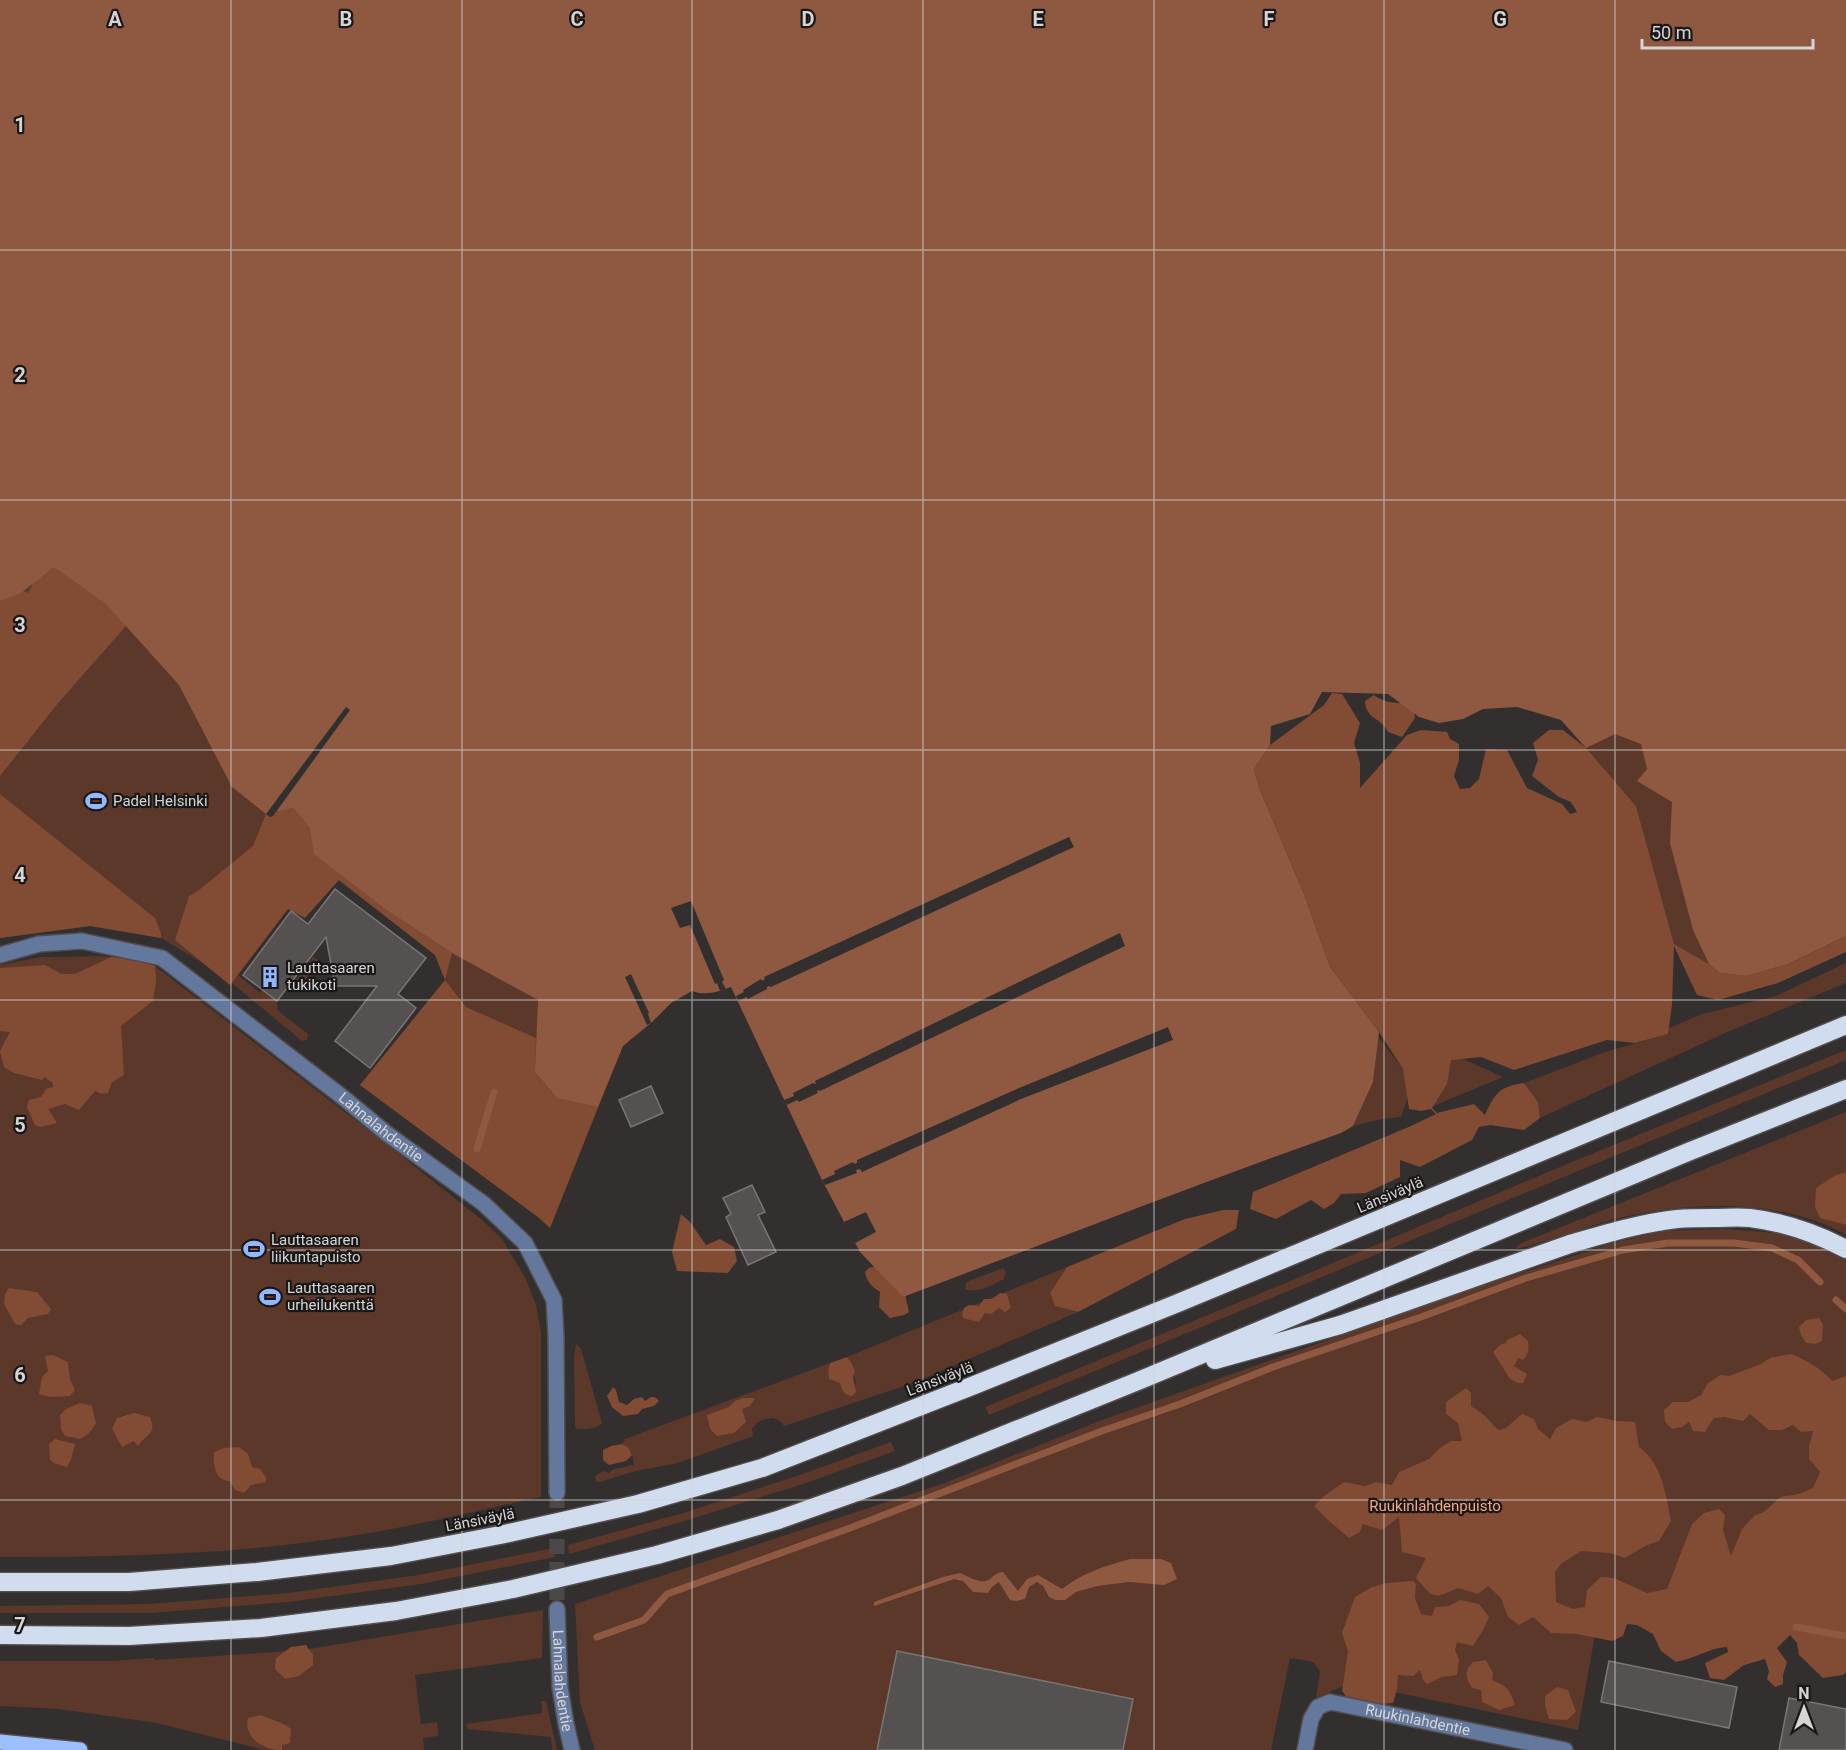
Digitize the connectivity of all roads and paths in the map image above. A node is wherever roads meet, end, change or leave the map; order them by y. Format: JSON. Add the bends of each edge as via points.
{"nodes":[{"id":1,"x":0,"y":955,"type":"edge"},
{"id":2,"x":1846,"y":1025,"type":"edge"},
{"id":3,"x":1846,"y":1089,"type":"edge"},
{"id":4,"x":1846,"y":1249,"type":"edge"},
{"id":5,"x":1138,"y":1382,"type":"junction"},
{"id":6,"x":557,"y":1493,"type":"tunnel mouth"},
{"id":7,"x":0,"y":1582,"type":"edge"},
{"id":8,"x":557,"y":1609,"type":"tunnel mouth"},
{"id":9,"x":0,"y":1635,"type":"edge"},
{"id":10,"x":0,"y":1742,"type":"edge"},
{"id":11,"x":80,"y":1750,"type":"edge"},
{"id":12,"x":572,"y":1750,"type":"edge"},
{"id":13,"x":1305,"y":1750,"type":"edge"},
{"id":14,"x":1565,"y":1750,"type":"edge"}],
"edges":[{"from":1,"to":6,"type":"street","name":"Lahnalahdentie","via":[[39,944],[81,941],[162,958],[386,1133],[484,1204],[525,1243],[554,1300]]},
{"from":2,"to":7,"type":"highway","name":"Länsiväylä","via":[[1178,1303],[762,1468],[638,1504],[391,1556],[129,1582]]},
{"from":3,"to":5,"type":"highway"},
{"from":4,"to":5,"type":"highway","via":[[1773,1222],[1749,1218],[1659,1222],[1570,1244],[1340,1325]]},
{"from":5,"to":9,"type":"highway","via":[[902,1476],[777,1520],[657,1556],[513,1589],[396,1611],[261,1628],[129,1636]]},
{"from":8,"to":12,"type":"street","name":"Lahnalahdentie","via":[[560,1687]]},
{"from":10,"to":11,"type":"main road"},
{"from":13,"to":14,"type":"street","name":"Ruukinlahdentie","via":[[1311,1719],[1318,1707],[1330,1702]]}]}
